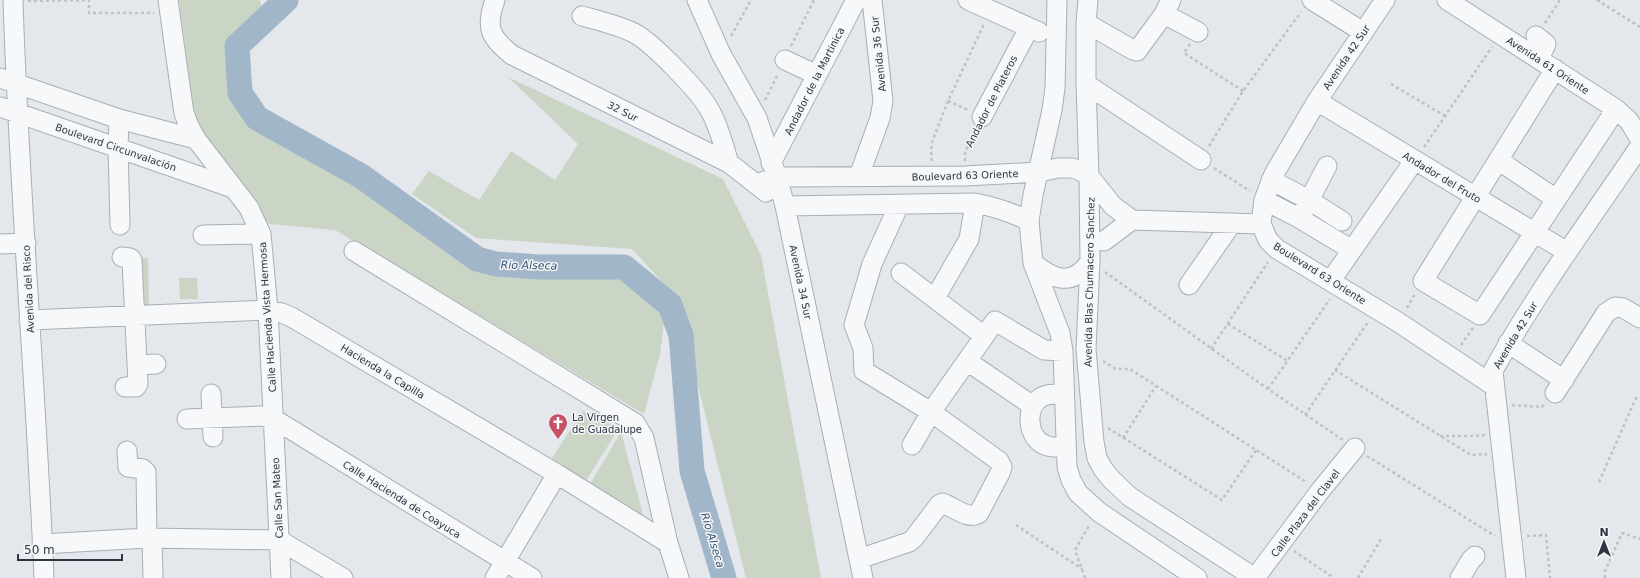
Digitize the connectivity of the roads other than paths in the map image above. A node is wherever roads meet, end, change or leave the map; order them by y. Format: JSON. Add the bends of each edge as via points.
{"nodes":[{"id":1,"x":495,"y":0,"type":"edge"},
{"id":2,"x":696,"y":0,"type":"edge"},
{"id":3,"x":856,"y":0,"type":"edge"},
{"id":4,"x":872,"y":0,"type":"edge"},
{"id":5,"x":968,"y":0,"type":"edge"},
{"id":6,"x":1057,"y":0,"type":"edge"},
{"id":7,"x":1088,"y":0,"type":"edge"},
{"id":8,"x":1385,"y":0,"type":"edge"},
{"id":9,"x":1447,"y":0,"type":"edge"},
{"id":10,"x":13,"y":1,"type":"edge"},
{"id":11,"x":1309,"y":3,"type":"edge"},
{"id":12,"x":169,"y":7,"type":"edge"},
{"id":13,"x":1168,"y":7,"type":"edge"},
{"id":14,"x":582,"y":16,"type":"dead end"},
{"id":15,"x":1086,"y":23,"type":"junction"},
{"id":16,"x":1029,"y":28,"type":"junction"},
{"id":17,"x":1198,"y":32,"type":"road end"},
{"id":18,"x":1363,"y":32,"type":"junction"},
{"id":19,"x":1536,"y":36,"type":"road end"},
{"id":20,"x":1055,"y":37,"type":"junction"},
{"id":21,"x":1538,"y":59,"type":"junction"},
{"id":22,"x":785,"y":60,"type":"dead end"},
{"id":23,"x":1555,"y":69,"type":"junction"},
{"id":24,"x":817,"y":76,"type":"junction"},
{"id":25,"x":8,"y":81,"type":"edge"},
{"id":26,"x":1086,"y":84,"type":"junction"},
{"id":27,"x":1317,"y":101,"type":"junction"},
{"id":28,"x":9,"y":109,"type":"edge"},
{"id":29,"x":1616,"y":109,"type":"junction"},
{"id":30,"x":982,"y":117,"type":"road end"},
{"id":31,"x":119,"y":119,"type":"junction"},
{"id":32,"x":196,"y":139,"type":"junction"},
{"id":33,"x":1640,"y":139,"type":"edge"},
{"id":34,"x":1640,"y":146,"type":"edge"},
{"id":35,"x":118,"y":147,"type":"junction"},
{"id":36,"x":1201,"y":160,"type":"road end"},
{"id":37,"x":1498,"y":160,"type":"junction"},
{"id":38,"x":1414,"y":161,"type":"junction"},
{"id":39,"x":729,"y":163,"type":"junction"},
{"id":40,"x":1327,"y":166,"type":"dead end"},
{"id":41,"x":774,"y":170,"type":"junction"},
{"id":42,"x":1039,"y":172,"type":"junction"},
{"id":43,"x":859,"y":176,"type":"junction"},
{"id":44,"x":1089,"y":176,"type":"junction"},
{"id":45,"x":1271,"y":180,"type":"junction"},
{"id":46,"x":756,"y":184,"type":"junction"},
{"id":47,"x":233,"y":188,"type":"junction"},
{"id":48,"x":1475,"y":197,"type":"junction"},
{"id":49,"x":1556,"y":199,"type":"junction"},
{"id":50,"x":1264,"y":200,"type":"junction"},
{"id":51,"x":1310,"y":200,"type":"junction"},
{"id":52,"x":975,"y":203,"type":"junction"},
{"id":53,"x":899,"y":205,"type":"junction"},
{"id":54,"x":784,"y":206,"type":"junction"},
{"id":55,"x":1299,"y":218,"type":"junction"},
{"id":56,"x":1132,"y":220,"type":"junction"},
{"id":57,"x":1029,"y":221,"type":"junction"},
{"id":58,"x":1342,"y":221,"type":"dead end"},
{"id":59,"x":1232,"y":223,"type":"junction"},
{"id":60,"x":1261,"y":224,"type":"junction"},
{"id":61,"x":120,"y":225,"type":"dead end"},
{"id":62,"x":1534,"y":233,"type":"junction"},
{"id":63,"x":261,"y":234,"type":"junction"},
{"id":64,"x":203,"y":235,"type":"dead end"},
{"id":65,"x":1104,"y":241,"type":"dead end"},
{"id":66,"x":26,"y":243,"type":"junction"},
{"id":67,"x":0,"y":244,"type":"edge"},
{"id":68,"x":1352,"y":250,"type":"junction"},
{"id":69,"x":354,"y":251,"type":"dead end"},
{"id":70,"x":1567,"y":252,"type":"junction"},
{"id":71,"x":126,"y":258,"type":"dead end"},
{"id":72,"x":1090,"y":262,"type":"junction"},
{"id":73,"x":1033,"y":263,"type":"junction"},
{"id":74,"x":901,"y":274,"type":"dead end"},
{"id":75,"x":1338,"y":280,"type":"junction"},
{"id":76,"x":1190,"y":285,"type":"dead end"},
{"id":77,"x":935,"y":298,"type":"junction"},
{"id":78,"x":268,"y":310,"type":"junction"},
{"id":79,"x":135,"y":316,"type":"junction"},
{"id":80,"x":1640,"y":318,"type":"edge"},
{"id":81,"x":29,"y":320,"type":"junction"},
{"id":82,"x":989,"y":328,"type":"junction"},
{"id":83,"x":1508,"y":343,"type":"junction"},
{"id":84,"x":1086,"y":349,"type":"junction"},
{"id":85,"x":1063,"y":351,"type":"junction"},
{"id":86,"x":1101,"y":360,"type":"road end"},
{"id":87,"x":966,"y":361,"type":"junction"},
{"id":88,"x":1494,"y":386,"type":"junction"},
{"id":89,"x":125,"y":387,"type":"dead end"},
{"id":90,"x":210,"y":394,"type":"dead end"},
{"id":91,"x":1064,"y":394,"type":"junction"},
{"id":92,"x":1033,"y":406,"type":"junction"},
{"id":93,"x":931,"y":412,"type":"junction"},
{"id":94,"x":212,"y":418,"type":"junction"},
{"id":95,"x":187,"y":419,"type":"dead end"},
{"id":96,"x":274,"y":419,"type":"junction"},
{"id":97,"x":213,"y":437,"type":"dead end"},
{"id":98,"x":912,"y":445,"type":"dead end"},
{"id":99,"x":1066,"y":447,"type":"junction"},
{"id":100,"x":1355,"y":448,"type":"road end"},
{"id":101,"x":127,"y":451,"type":"dead end"},
{"id":102,"x":557,"y":474,"type":"junction"},
{"id":103,"x":150,"y":538,"type":"junction"},
{"id":104,"x":279,"y":540,"type":"junction"},
{"id":105,"x":668,"y":543,"type":"junction"},
{"id":106,"x":42,"y":544,"type":"junction"},
{"id":107,"x":1475,"y":556,"type":"dead end"},
{"id":108,"x":859,"y":559,"type":"junction"},
{"id":109,"x":500,"y":570,"type":"edge"},
{"id":110,"x":44,"y":578,"type":"edge"},
{"id":111,"x":153,"y":578,"type":"edge"},
{"id":112,"x":281,"y":578,"type":"edge"},
{"id":113,"x":343,"y":578,"type":"edge"},
{"id":114,"x":532,"y":578,"type":"edge"},
{"id":115,"x":679,"y":578,"type":"edge"},
{"id":116,"x":863,"y":578,"type":"edge"},
{"id":117,"x":1197,"y":578,"type":"edge"},
{"id":118,"x":1255,"y":578,"type":"edge"},
{"id":119,"x":1460,"y":578,"type":"edge"},
{"id":120,"x":1516,"y":578,"type":"edge"}],
"edges":[{"from":1,"to":39,"type":"street","name":"32 Sur","via":[[490,24],[492,35],[512,55]]},
{"from":2,"to":41,"type":"street","name":"Avenida 34 Sur","via":[[721,54],[756,118]]},
{"from":3,"to":24,"type":"street","name":"Andador de la Martinica"},
{"from":4,"to":43,"type":"street","name":"Avenida 36 Sur","via":[[883,101],[880,118]]},
{"from":5,"to":16,"type":"street"},
{"from":6,"to":20,"type":"street"},
{"from":7,"to":15,"type":"street","name":"Avenida Blas Chumacero Sanchez"},
{"from":8,"to":18,"type":"street","name":"Avenida 42 Sur"},
{"from":9,"to":21,"type":"street","name":"Avenida 61 Oriente"},
{"from":10,"to":25,"type":"street","name":"Avenida del Risco"},
{"from":11,"to":18,"type":"street"},
{"from":12,"to":32,"type":"street","name":"Calle Hacienda Vista Hermosa","via":[[184,113]]},
{"from":13,"to":15,"type":"street","via":[[1137,51]]},
{"from":13,"to":17,"type":"street"},
{"from":14,"to":39,"type":"street","via":[[620,27],[652,46],[702,98],[715,121]]},
{"from":15,"to":26,"type":"street","name":"Avenida Blas Chumacero Sanchez"},
{"from":16,"to":20,"type":"street"},
{"from":16,"to":30,"type":"street","name":"Andador de Plateros"},
{"from":18,"to":27,"type":"street","name":"Avenida 42 Sur"},
{"from":19,"to":21,"type":"street","via":[[1546,44]]},
{"from":20,"to":42,"type":"street","via":[[1055,88]]},
{"from":21,"to":23,"type":"street","name":"Avenida 61 Oriente"},
{"from":22,"to":24,"type":"street"},
{"from":23,"to":29,"type":"street","name":"Avenida 61 Oriente"},
{"from":23,"to":37,"type":"street"},
{"from":24,"to":41,"type":"street","name":"Andador de la Martinica"},
{"from":25,"to":28,"type":"street","name":"Avenida del Risco"},
{"from":25,"to":31,"type":"street"},
{"from":26,"to":36,"type":"street"},
{"from":26,"to":44,"type":"street","name":"Avenida Blas Chumacero Sanchez"},
{"from":27,"to":38,"type":"street","name":"Andador del Fruto"},
{"from":27,"to":45,"type":"street","name":"Avenida 42 Sur"},
{"from":28,"to":35,"type":"street","name":"Boulevard Circunvalación"},
{"from":28,"to":66,"type":"street","name":"Avenida del Risco"},
{"from":29,"to":33,"type":"street","name":"Avenida 61 Oriente","via":[[1629,121]]},
{"from":29,"to":49,"type":"street"},
{"from":31,"to":32,"type":"street"},
{"from":31,"to":35,"type":"street"},
{"from":32,"to":47,"type":"street","name":"Calle Hacienda Vista Hermosa"},
{"from":34,"to":70,"type":"street","name":"Avenida 42 Sur"},
{"from":35,"to":47,"type":"street","name":"Boulevard Circunvalación"},
{"from":35,"to":61,"type":"street"},
{"from":37,"to":48,"type":"street"},
{"from":37,"to":49,"type":"street"},
{"from":38,"to":48,"type":"street","name":"Andador del Fruto"},
{"from":38,"to":68,"type":"street"},
{"from":39,"to":46,"type":"street","name":"32 Sur"},
{"from":40,"to":51,"type":"street"},
{"from":41,"to":43,"type":"street","name":"Boulevard 63 Oriente"},
{"from":41,"to":46,"type":"street"},
{"from":41,"to":54,"type":"street","name":"Avenida 34 Sur"},
{"from":42,"to":43,"type":"street","name":"Boulevard 63 Oriente","via":[[965,176]]},
{"from":42,"to":44,"type":"street","name":"Boulevard 63 Oriente","via":[[1064,167],[1079,170]]},
{"from":42,"to":57,"type":"street"},
{"from":44,"to":56,"type":"street","name":"Boulevard 63 Oriente","via":[[1113,206]]},
{"from":44,"to":72,"type":"street","name":"Avenida Blas Chumacero Sanchez"},
{"from":45,"to":50,"type":"street","name":"Avenida 42 Sur"},
{"from":45,"to":51,"type":"street"},
{"from":46,"to":54,"type":"street","name":"32 Sur"},
{"from":47,"to":63,"type":"street","name":"Calle Hacienda Vista Hermosa","via":[[249,208]]},
{"from":48,"to":62,"type":"street","name":"Andador del Fruto"},
{"from":48,"to":62,"type":"street","via":[[1423,281],[1480,315]]},
{"from":49,"to":62,"type":"street"},
{"from":50,"to":55,"type":"street"},
{"from":50,"to":60,"type":"street","name":"Avenida 42 Sur"},
{"from":51,"to":55,"type":"street"},
{"from":51,"to":58,"type":"street"},
{"from":52,"to":53,"type":"street"},
{"from":52,"to":57,"type":"street","via":[[1011,212]]},
{"from":52,"to":77,"type":"street","via":[[969,239]]},
{"from":53,"to":54,"type":"street"},
{"from":53,"to":93,"type":"street","via":[[872,264],[854,325],[863,348],[864,371]]},
{"from":54,"to":108,"type":"street","name":"Avenida 34 Sur"},
{"from":55,"to":68,"type":"street"},
{"from":56,"to":59,"type":"street"},
{"from":56,"to":65,"type":"street"},
{"from":57,"to":73,"type":"street"},
{"from":59,"to":60,"type":"street"},
{"from":59,"to":76,"type":"street"},
{"from":60,"to":75,"type":"street","name":"Boulevard 63 Oriente","via":[[1268,240],[1277,249]]},
{"from":62,"to":70,"type":"street","name":"Andador del Fruto"},
{"from":63,"to":64,"type":"street"},
{"from":63,"to":78,"type":"street","name":"Calle Hacienda Vista Hermosa"},
{"from":66,"to":67,"type":"street"},
{"from":66,"to":81,"type":"street","name":"Avenida del Risco"},
{"from":68,"to":75,"type":"street"},
{"from":69,"to":105,"type":"street","via":[[635,423],[644,438]]},
{"from":70,"to":83,"type":"street","name":"Avenida 42 Sur"},
{"from":71,"to":79,"type":"street"},
{"from":72,"to":73,"type":"street","via":[[1080,274],[1064,279],[1054,277]]},
{"from":72,"to":84,"type":"street","name":"Avenida Blas Chumacero Sanchez"},
{"from":73,"to":85,"type":"street","via":[[1060,333]]},
{"from":74,"to":77,"type":"street"},
{"from":75,"to":88,"type":"street","name":"Boulevard 63 Oriente","via":[[1377,309]]},
{"from":77,"to":82,"type":"street"},
{"from":78,"to":79,"type":"street","name":"Hacienda la Capilla"},
{"from":78,"to":96,"type":"street","name":"Calle Hacienda Vista Hermosa"},
{"from":78,"to":102,"type":"street","name":"Hacienda la Capilla","via":[[293,318]]},
{"from":79,"to":81,"type":"street","name":"Hacienda la Capilla"},
{"from":79,"to":89,"type":"street","via":[[146,365],[138,386]]},
{"from":80,"to":83,"type":"street","via":[[1623,308],[1615,307],[1606,313],[1559,387]]},
{"from":81,"to":106,"type":"street","name":"Avenida del Risco"},
{"from":82,"to":85,"type":"street","via":[[1044,350]]},
{"from":82,"to":87,"type":"street"},
{"from":83,"to":88,"type":"street","name":"Avenida 42 Sur","via":[[1493,371]]},
{"from":84,"to":86,"type":"street"},
{"from":84,"to":118,"type":"street","name":"Avenida Blas Chumacero Sanchez","via":[[1094,442],[1103,469],[1130,497]]},
{"from":85,"to":91,"type":"street"},
{"from":87,"to":92,"type":"street"},
{"from":87,"to":93,"type":"street"},
{"from":88,"to":120,"type":"street","name":"Avenida 42 Sur"},
{"from":90,"to":94,"type":"street"},
{"from":91,"to":92,"type":"street","via":[[1042,396]]},
{"from":91,"to":99,"type":"street"},
{"from":92,"to":99,"type":"street","via":[[1031,429],[1040,443],[1046,446]]},
{"from":93,"to":98,"type":"street"},
{"from":93,"to":108,"type":"street","via":[[999,461],[1002,467],[1000,473],[976,516],[970,516],[942,503],[909,542]]},
{"from":94,"to":95,"type":"street"},
{"from":94,"to":96,"type":"street","via":[[261,416]]},
{"from":94,"to":97,"type":"street"},
{"from":96,"to":104,"type":"street","name":"Calle San Mateo"},
{"from":96,"to":109,"type":"street","name":"Calle Hacienda de Coayuca"},
{"from":99,"to":117,"type":"street","via":[[1070,480],[1078,493],[1099,512]]},
{"from":100,"to":118,"type":"street","name":"Calle Plaza del Clavel"},
{"from":101,"to":103,"type":"street","via":[[128,467],[145,470]]},
{"from":102,"to":105,"type":"street","name":"Hacienda la Capilla"},
{"from":102,"to":109,"type":"street"},
{"from":103,"to":104,"type":"street"},
{"from":103,"to":106,"type":"street"},
{"from":103,"to":111,"type":"street"},
{"from":104,"to":112,"type":"street","name":"Calle San Mateo"},
{"from":104,"to":113,"type":"street"},
{"from":105,"to":115,"type":"street"},
{"from":106,"to":110,"type":"street","name":"Avenida del Risco"},
{"from":107,"to":119,"type":"street"},
{"from":108,"to":116,"type":"street","name":"Avenida 34 Sur"},
{"from":109,"to":114,"type":"street","name":"Calle Hacienda de Coayuca"}]}
